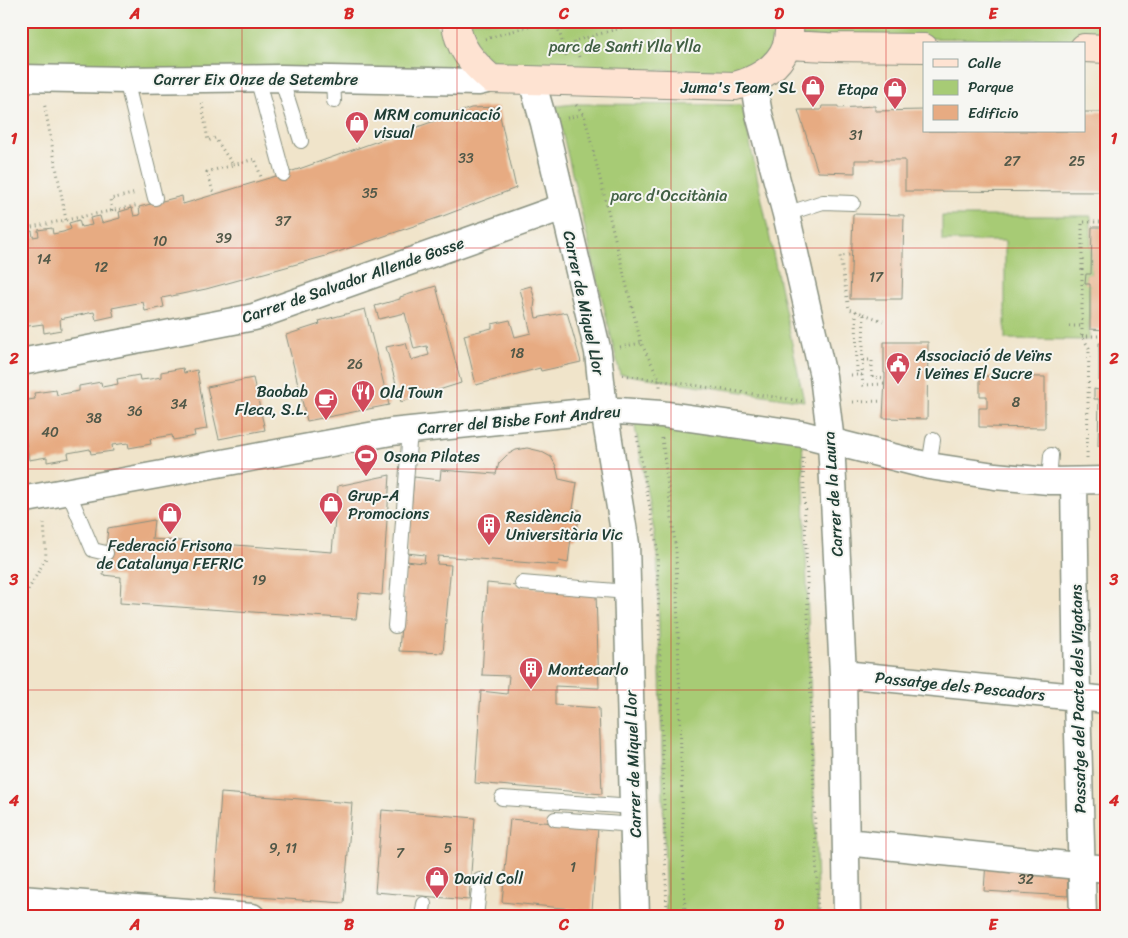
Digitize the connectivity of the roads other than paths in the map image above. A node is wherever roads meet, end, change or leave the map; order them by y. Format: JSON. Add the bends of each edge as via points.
{"nodes":[{"id":1,"x":456,"y":28,"type":"edge"},
{"id":2,"x":789,"y":33,"type":"edge"},
{"id":3,"x":923,"y":48,"type":"edge"},
{"id":4,"x":1086,"y":48,"type":"edge"},
{"id":5,"x":1107,"y":49,"type":"edge"},
{"id":6,"x":31,"y":78,"type":"edge"},
{"id":7,"x":269,"y":78,"type":"junction"},
{"id":8,"x":492,"y":79,"type":"junction"},
{"id":9,"x":126,"y":80,"type":"junction"},
{"id":10,"x":532,"y":81,"type":"junction"},
{"id":11,"x":753,"y":81,"type":"junction"},
{"id":12,"x":301,"y":141,"type":"dead end"},
{"id":13,"x":283,"y":174,"type":"dead end"},
{"id":14,"x":154,"y":194,"type":"road end"},
{"id":15,"x":853,"y":203,"type":"dead end"},
{"id":16,"x":563,"y":207,"type":"junction"},
{"id":17,"x":786,"y":214,"type":"junction"},
{"id":18,"x":21,"y":362,"type":"edge"},
{"id":19,"x":604,"y":410,"type":"junction"},
{"id":20,"x":410,"y":430,"type":"junction"},
{"id":21,"x":933,"y":440,"type":"dead end"},
{"id":22,"x":831,"y":442,"type":"junction"},
{"id":23,"x":1051,"y":455,"type":"dead end"},
{"id":24,"x":929,"y":466,"type":"junction"},
{"id":25,"x":1107,"y":480,"type":"edge"},
{"id":26,"x":1061,"y":481,"type":"junction"},
{"id":27,"x":44,"y":496,"type":"edge"},
{"id":28,"x":106,"y":553,"type":"dead end"},
{"id":29,"x":522,"y":583,"type":"dead end"},
{"id":30,"x":627,"y":592,"type":"junction"},
{"id":31,"x":395,"y":626,"type":"dead end"},
{"id":32,"x":844,"y":674,"type":"junction"},
{"id":33,"x":1077,"y":697,"type":"junction"},
{"id":34,"x":1107,"y":700,"type":"edge"},
{"id":35,"x":502,"y":798,"type":"dead end"},
{"id":36,"x":634,"y":816,"type":"junction"},
{"id":37,"x":555,"y":819,"type":"dead end"},
{"id":38,"x":846,"y":842,"type":"junction"},
{"id":39,"x":1094,"y":868,"type":"edge"},
{"id":40,"x":480,"y":880,"type":"dead end"},
{"id":41,"x":21,"y":899,"type":"edge"},
{"id":42,"x":252,"y":917,"type":"edge"},
{"id":43,"x":476,"y":917,"type":"edge"},
{"id":44,"x":636,"y":917,"type":"edge"},
{"id":45,"x":848,"y":917,"type":"edge"},
{"id":46,"x":1083,"y":917,"type":"edge"}],
"edges":[{"from":1,"to":8,"type":"street","via":[[475,65]]},
{"from":2,"to":3,"type":"street","name":"Carrer Eix Onze de Setembre","via":[[827,47]]},
{"from":2,"to":11,"type":"street","name":"Carrer Eix Onze de Setembre","via":[[779,60]]},
{"from":4,"to":5,"type":"street"},
{"from":6,"to":9,"type":"street","name":"Carrer Eix Onze de Setembre"},
{"from":7,"to":8,"type":"street","name":"Carrer Eix Onze de Setembre","via":[[334,90]]},
{"from":7,"to":9,"type":"street","name":"Carrer Eix Onze de Setembre"},
{"from":7,"to":12,"type":"lane"},
{"from":7,"to":13,"type":"lane"},
{"from":8,"to":10,"type":"street","name":"Carrer Eix Onze de Setembre"},
{"from":9,"to":14,"type":"lane"},
{"from":10,"to":11,"type":"street","name":"Carrer Eix Onze de Setembre","via":[[735,86]]},
{"from":10,"to":16,"type":"street","name":"Carrer de Miquel Llor"},
{"from":11,"to":17,"type":"street","name":"Carrer de la Laura"},
{"from":15,"to":17,"type":"lane","via":[[823,202]]},
{"from":16,"to":18,"type":"street","name":"Carrer de Salvador Allende Gosse","via":[[254,317]]},
{"from":16,"to":19,"type":"street","name":"Carrer de Miquel Llor","via":[[598,352]]},
{"from":17,"to":22,"type":"street","name":"Carrer de la Laura","via":[[823,376]]},
{"from":19,"to":20,"type":"street","name":"Carrer del Bisbe Font Andreu"},
{"from":19,"to":22,"type":"street","name":"Carrer del Bisbe Font Andreu","via":[[661,414],[802,434]]},
{"from":19,"to":30,"type":"street","name":"Carrer de Miquel Llor","via":[[626,544]]},
{"from":20,"to":27,"type":"street","name":"Carrer del Bisbe Font Andreu"},
{"from":20,"to":31,"type":"lane"},
{"from":21,"to":24,"type":"lane"},
{"from":22,"to":24,"type":"street","name":"Carrer del Bisbe Font Andreu"},
{"from":22,"to":32,"type":"street","name":"Carrer de la Laura"},
{"from":23,"to":26,"type":"lane"},
{"from":24,"to":26,"type":"street","name":"Carrer del Bisbe Font Andreu"},
{"from":25,"to":26,"type":"street","name":"Carrer del Bisbe Font Andreu"},
{"from":26,"to":33,"type":"street","name":"Passatge del Pacte dels Vigatans"},
{"from":27,"to":28,"type":"lane","via":[[93,550]]},
{"from":29,"to":30,"type":"lane"},
{"from":30,"to":36,"type":"street","name":"Carrer de Miquel Llor"},
{"from":32,"to":33,"type":"street","name":"Passatge dels Pescadors"},
{"from":32,"to":38,"type":"street","name":"Carrer de la Laura"},
{"from":33,"to":34,"type":"street","name":"Passatge dels Pescadors"},
{"from":33,"to":39,"type":"street","name":"Passatge del Pacte dels Vigatans"},
{"from":35,"to":36,"type":"lane"},
{"from":36,"to":37,"type":"lane"},
{"from":36,"to":44,"type":"street","name":"Carrer de Miquel Llor"},
{"from":38,"to":39,"type":"street"},
{"from":38,"to":45,"type":"street","name":"Carrer de la Laura"},
{"from":39,"to":46,"type":"street","name":"Passatge del Pacte dels Vigatans"},
{"from":40,"to":43,"type":"lane"},
{"from":41,"to":42,"type":"street"}]}
